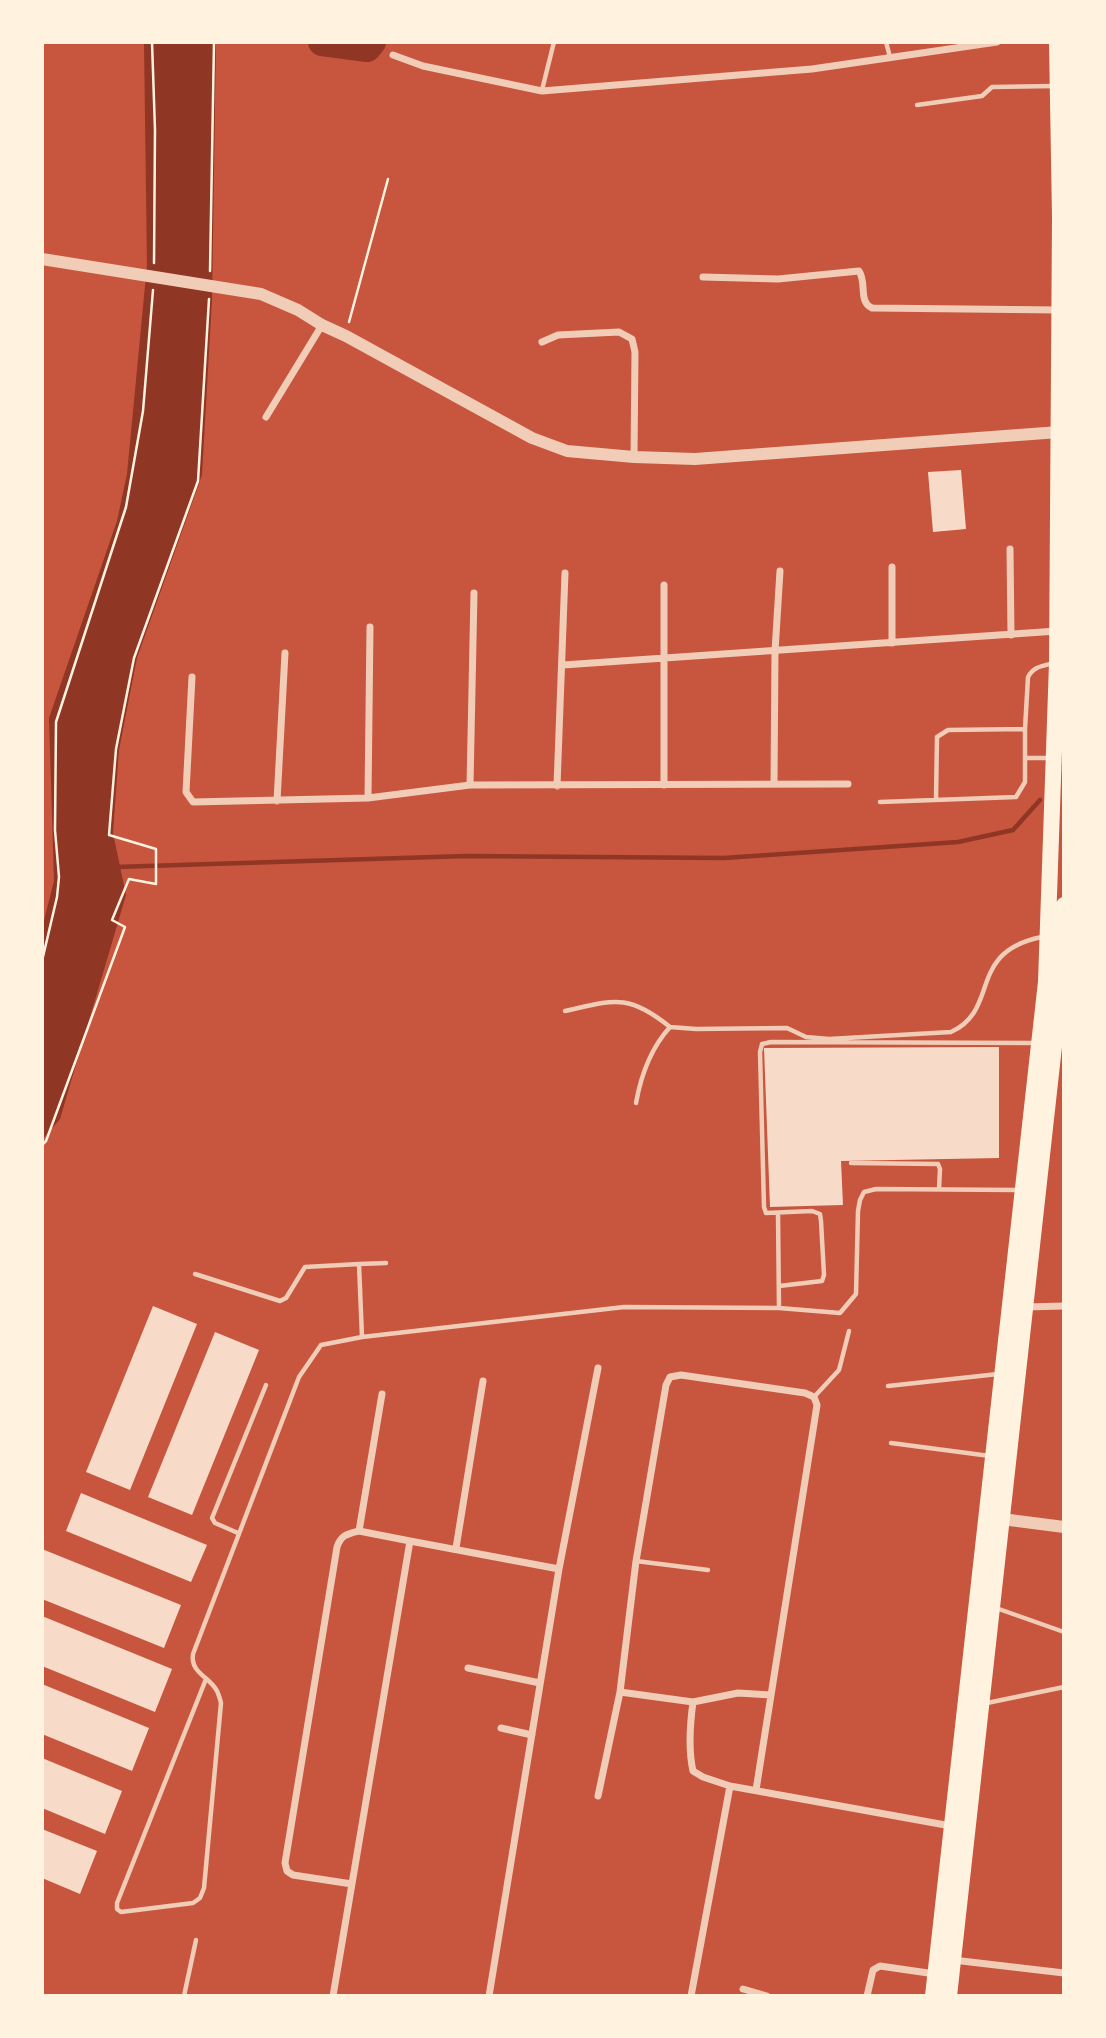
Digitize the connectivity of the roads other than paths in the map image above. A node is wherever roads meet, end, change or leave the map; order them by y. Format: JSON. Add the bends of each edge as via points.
{"nodes":[{"id":1,"x":554,"y":42,"type":"edge"},
{"id":2,"x":887,"y":42,"type":"edge"},
{"id":3,"x":997,"y":42,"type":"edge"},
{"id":4,"x":1058,"y":42,"type":"edge"},
{"id":5,"x":393,"y":55,"type":"dead end"},
{"id":6,"x":890,"y":58,"type":"junction"},
{"id":7,"x":1058,"y":86,"type":"junction"},
{"id":8,"x":542,"y":91,"type":"junction"},
{"id":9,"x":918,"y":105,"type":"dead end"},
{"id":10,"x":1062,"y":217,"type":"edge"},
{"id":11,"x":42,"y":259,"type":"edge"},
{"id":12,"x":703,"y":277,"type":"dead end"},
{"id":13,"x":1062,"y":312,"type":"edge"},
{"id":14,"x":322,"y":325,"type":"junction"},
{"id":15,"x":542,"y":342,"type":"dead end"},
{"id":16,"x":266,"y":417,"type":"dead end"},
{"id":17,"x":1062,"y":426,"type":"edge"},
{"id":18,"x":634,"y":457,"type":"junction"},
{"id":19,"x":1010,"y":549,"type":"dead end"},
{"id":20,"x":1061,"y":556,"type":"edge"},
{"id":21,"x":892,"y":567,"type":"dead end"},
{"id":22,"x":780,"y":571,"type":"dead end"},
{"id":23,"x":565,"y":573,"type":"dead end"},
{"id":24,"x":664,"y":585,"type":"dead end"},
{"id":25,"x":474,"y":593,"type":"dead end"},
{"id":26,"x":370,"y":627,"type":"dead end"},
{"id":27,"x":1061,"y":631,"type":"edge"},
{"id":28,"x":1011,"y":635,"type":"junction"},
{"id":29,"x":892,"y":643,"type":"junction"},
{"id":30,"x":775,"y":651,"type":"junction"},
{"id":31,"x":285,"y":653,"type":"dead end"},
{"id":32,"x":665,"y":658,"type":"junction"},
{"id":33,"x":1057,"y":663,"type":"junction"},
{"id":34,"x":563,"y":665,"type":"junction"},
{"id":35,"x":192,"y":677,"type":"dead end"},
{"id":36,"x":1025,"y":729,"type":"junction"},
{"id":37,"x":1025,"y":758,"type":"junction"},
{"id":38,"x":1055,"y":758,"type":"junction"},
{"id":39,"x":848,"y":783,"type":"dead end"},
{"id":40,"x":774,"y":784,"type":"junction"},
{"id":41,"x":470,"y":785,"type":"junction"},
{"id":42,"x":664,"y":785,"type":"junction"},
{"id":43,"x":557,"y":786,"type":"junction"},
{"id":44,"x":368,"y":797,"type":"junction"},
{"id":45,"x":936,"y":799,"type":"junction"},
{"id":46,"x":277,"y":801,"type":"junction"},
{"id":47,"x":880,"y":802,"type":"dead end"},
{"id":48,"x":1064,"y":905,"type":"edge"},
{"id":49,"x":1048,"y":936,"type":"junction"},
{"id":50,"x":1057,"y":982,"type":"edge"},
{"id":51,"x":565,"y":1011,"type":"dead end"},
{"id":52,"x":670,"y":1027,"type":"junction"},
{"id":53,"x":1039,"y":1042,"type":"junction"},
{"id":54,"x":636,"y":1103,"type":"dead end"},
{"id":55,"x":851,"y":1163,"type":"dead end"},
{"id":56,"x":939,"y":1189,"type":"junction"},
{"id":57,"x":1022,"y":1191,"type":"junction"},
{"id":58,"x":778,"y":1213,"type":"junction"},
{"id":59,"x":386,"y":1263,"type":"dead end"},
{"id":60,"x":359,"y":1264,"type":"junction"},
{"id":61,"x":195,"y":1274,"type":"dead end"},
{"id":62,"x":779,"y":1286,"type":"junction"},
{"id":63,"x":1017,"y":1306,"type":"junction"},
{"id":64,"x":1064,"y":1306,"type":"edge"},
{"id":65,"x":779,"y":1308,"type":"junction"},
{"id":66,"x":849,"y":1331,"type":"dead end"},
{"id":67,"x":362,"y":1336,"type":"junction"},
{"id":68,"x":598,"y":1368,"type":"dead end"},
{"id":69,"x":1002,"y":1374,"type":"junction"},
{"id":70,"x":483,"y":1381,"type":"dead end"},
{"id":71,"x":265,"y":1385,"type":"dead end"},
{"id":72,"x":888,"y":1386,"type":"dead end"},
{"id":73,"x":382,"y":1394,"type":"dead end"},
{"id":74,"x":814,"y":1397,"type":"junction"},
{"id":75,"x":891,"y":1443,"type":"dead end"},
{"id":76,"x":993,"y":1457,"type":"junction"},
{"id":77,"x":994,"y":1518,"type":"junction"},
{"id":78,"x":1064,"y":1527,"type":"edge"},
{"id":79,"x":359,"y":1531,"type":"junction"},
{"id":80,"x":238,"y":1533,"type":"junction"},
{"id":81,"x":410,"y":1541,"type":"junction"},
{"id":82,"x":456,"y":1548,"type":"junction"},
{"id":83,"x":636,"y":1561,"type":"junction"},
{"id":84,"x":559,"y":1569,"type":"junction"},
{"id":85,"x":708,"y":1570,"type":"dead end"},
{"id":86,"x":984,"y":1604,"type":"junction"},
{"id":87,"x":1064,"y":1632,"type":"edge"},
{"id":88,"x":468,"y":1668,"type":"dead end"},
{"id":89,"x":206,"y":1679,"type":"junction"},
{"id":90,"x":540,"y":1683,"type":"junction"},
{"id":91,"x":1064,"y":1687,"type":"edge"},
{"id":92,"x":620,"y":1692,"type":"junction"},
{"id":93,"x":771,"y":1696,"type":"junction"},
{"id":94,"x":693,"y":1702,"type":"junction"},
{"id":95,"x":973,"y":1705,"type":"junction"},
{"id":96,"x":501,"y":1728,"type":"dead end"},
{"id":97,"x":532,"y":1735,"type":"junction"},
{"id":98,"x":730,"y":1786,"type":"junction"},
{"id":99,"x":756,"y":1790,"type":"junction"},
{"id":100,"x":598,"y":1796,"type":"dead end"},
{"id":101,"x":952,"y":1826,"type":"junction"},
{"id":102,"x":352,"y":1884,"type":"junction"},
{"id":103,"x":196,"y":1940,"type":"dead end"},
{"id":104,"x":953,"y":1959,"type":"junction"},
{"id":105,"x":1064,"y":1973,"type":"edge"},
{"id":106,"x":935,"y":1975,"type":"junction"},
{"id":107,"x":743,"y":1989,"type":"dead end"},
{"id":108,"x":184,"y":1996,"type":"edge"},
{"id":109,"x":333,"y":1996,"type":"edge"},
{"id":110,"x":489,"y":1996,"type":"edge"},
{"id":111,"x":691,"y":1996,"type":"edge"},
{"id":112,"x":767,"y":1996,"type":"edge"},
{"id":113,"x":867,"y":1996,"type":"edge"},
{"id":114,"x":933,"y":1996,"type":"edge"},
{"id":115,"x":949,"y":1996,"type":"edge"}],
"edges":[{"from":1,"to":8,"type":"lane"},
{"from":2,"to":6,"type":"lane"},
{"from":3,"to":6,"type":"street"},
{"from":4,"to":7,"type":"main road"},
{"from":5,"to":8,"type":"street","via":[[423,66]]},
{"from":6,"to":8,"type":"street","via":[[812,69]]},
{"from":7,"to":9,"type":"lane","via":[[992,87],[982,96]]},
{"from":7,"to":10,"type":"main road"},
{"from":10,"to":13,"type":"main road"},
{"from":11,"to":14,"type":"street","via":[[261,294]]},
{"from":12,"to":13,"type":"street","via":[[778,279],[859,271],[864,302],[872,308]]},
{"from":13,"to":17,"type":"main road"},
{"from":14,"to":16,"type":"street"},
{"from":14,"to":18,"type":"street","via":[[532,438],[567,451]]},
{"from":15,"to":18,"type":"street","via":[[558,335],[619,332],[632,339]]},
{"from":17,"to":18,"type":"street","via":[[695,459]]},
{"from":17,"to":20,"type":"main road"},
{"from":19,"to":28,"type":"street"},
{"from":20,"to":27,"type":"main road"},
{"from":21,"to":29,"type":"street"},
{"from":22,"to":30,"type":"street"},
{"from":23,"to":34,"type":"street"},
{"from":24,"to":32,"type":"street"},
{"from":25,"to":41,"type":"street"},
{"from":26,"to":44,"type":"street"},
{"from":27,"to":28,"type":"street"},
{"from":27,"to":33,"type":"main road"},
{"from":28,"to":29,"type":"street"},
{"from":29,"to":30,"type":"street"},
{"from":30,"to":32,"type":"street"},
{"from":30,"to":40,"type":"street"},
{"from":31,"to":46,"type":"street"},
{"from":32,"to":34,"type":"street"},
{"from":32,"to":42,"type":"street"},
{"from":33,"to":36,"type":"lane","via":[[1031,670]]},
{"from":33,"to":38,"type":"main road"},
{"from":34,"to":43,"type":"street"},
{"from":35,"to":46,"type":"street","via":[[188,797],[199,803]]},
{"from":36,"to":37,"type":"lane"},
{"from":36,"to":45,"type":"lane","via":[[939,734]]},
{"from":37,"to":38,"type":"lane"},
{"from":37,"to":45,"type":"lane","via":[[1025,782],[1016,797]]},
{"from":38,"to":49,"type":"main road"},
{"from":39,"to":40,"type":"street"},
{"from":40,"to":42,"type":"street"},
{"from":41,"to":43,"type":"street"},
{"from":41,"to":44,"type":"street"},
{"from":42,"to":43,"type":"street"},
{"from":44,"to":46,"type":"street"},
{"from":45,"to":47,"type":"lane"},
{"from":48,"to":50,"type":"main road"},
{"from":49,"to":50,"type":"main road"},
{"from":49,"to":52,"type":"lane","via":[[1025,940],[1000,957],[990,969],[985,991],[972,1014],[951,1032],[829,1039],[806,1037],[787,1028]]},
{"from":50,"to":53,"type":"main road"},
{"from":50,"to":63,"type":"main road"},
{"from":51,"to":52,"type":"lane","via":[[623,1002],[649,1010]]},
{"from":52,"to":54,"type":"lane","via":[[656,1044]]},
{"from":53,"to":57,"type":"main road"},
{"from":53,"to":58,"type":"lane","via":[[762,1044],[764,1207],[766,1213]]},
{"from":55,"to":56,"type":"lane","via":[[938,1164]]},
{"from":56,"to":57,"type":"lane"},
{"from":56,"to":65,"type":"lane","via":[[864,1192],[858,1211],[856,1294],[840,1313]]},
{"from":57,"to":63,"type":"main road"},
{"from":58,"to":62,"type":"lane"},
{"from":58,"to":62,"type":"lane","via":[[820,1214],[824,1275],[815,1283]]},
{"from":59,"to":60,"type":"lane"},
{"from":60,"to":61,"type":"lane","via":[[305,1267],[280,1301]]},
{"from":60,"to":67,"type":"lane"},
{"from":62,"to":65,"type":"lane"},
{"from":63,"to":64,"type":"street"},
{"from":63,"to":69,"type":"main road"},
{"from":63,"to":77,"type":"main road"},
{"from":65,"to":67,"type":"lane","via":[[624,1307]]},
{"from":66,"to":74,"type":"lane","via":[[839,1370]]},
{"from":67,"to":80,"type":"lane","via":[[321,1345],[299,1377]]},
{"from":68,"to":84,"type":"street"},
{"from":69,"to":72,"type":"lane"},
{"from":69,"to":76,"type":"main road"},
{"from":70,"to":82,"type":"street"},
{"from":71,"to":80,"type":"lane","via":[[212,1518]]},
{"from":73,"to":79,"type":"street"},
{"from":74,"to":83,"type":"street","via":[[670,1377]]},
{"from":74,"to":93,"type":"street","via":[[817,1405]]},
{"from":75,"to":76,"type":"lane"},
{"from":76,"to":77,"type":"main road"},
{"from":77,"to":78,"type":"street"},
{"from":77,"to":86,"type":"main road"},
{"from":79,"to":81,"type":"street"},
{"from":79,"to":102,"type":"street","via":[[339,1539],[337,1547],[285,1863],[293,1875]]},
{"from":80,"to":89,"type":"lane","via":[[193,1654],[195,1669]]},
{"from":81,"to":82,"type":"street"},
{"from":81,"to":102,"type":"street"},
{"from":82,"to":84,"type":"street"},
{"from":83,"to":85,"type":"lane"},
{"from":83,"to":92,"type":"street"},
{"from":84,"to":90,"type":"street"},
{"from":86,"to":87,"type":"lane"},
{"from":86,"to":95,"type":"main road"},
{"from":88,"to":90,"type":"street"},
{"from":89,"to":89,"type":"lane","via":[[221,1703],[204,1888],[193,1903],[121,1912],[117,1903]]},
{"from":90,"to":97,"type":"street"},
{"from":91,"to":95,"type":"lane"},
{"from":92,"to":94,"type":"street"},
{"from":92,"to":100,"type":"street"},
{"from":93,"to":94,"type":"street","via":[[738,1693]]},
{"from":93,"to":99,"type":"street"},
{"from":94,"to":98,"type":"street","via":[[693,1771]]},
{"from":95,"to":101,"type":"main road"},
{"from":95,"to":104,"type":"main road"},
{"from":96,"to":97,"type":"street"},
{"from":97,"to":110,"type":"street"},
{"from":98,"to":99,"type":"street"},
{"from":98,"to":111,"type":"street"},
{"from":99,"to":101,"type":"street"},
{"from":101,"to":106,"type":"main road"},
{"from":102,"to":109,"type":"street"},
{"from":103,"to":108,"type":"lane"},
{"from":104,"to":105,"type":"street"},
{"from":104,"to":115,"type":"main road"},
{"from":106,"to":113,"type":"street","via":[[880,1966],[873,1969]]},
{"from":106,"to":114,"type":"main road"},
{"from":107,"to":112,"type":"street"}]}
